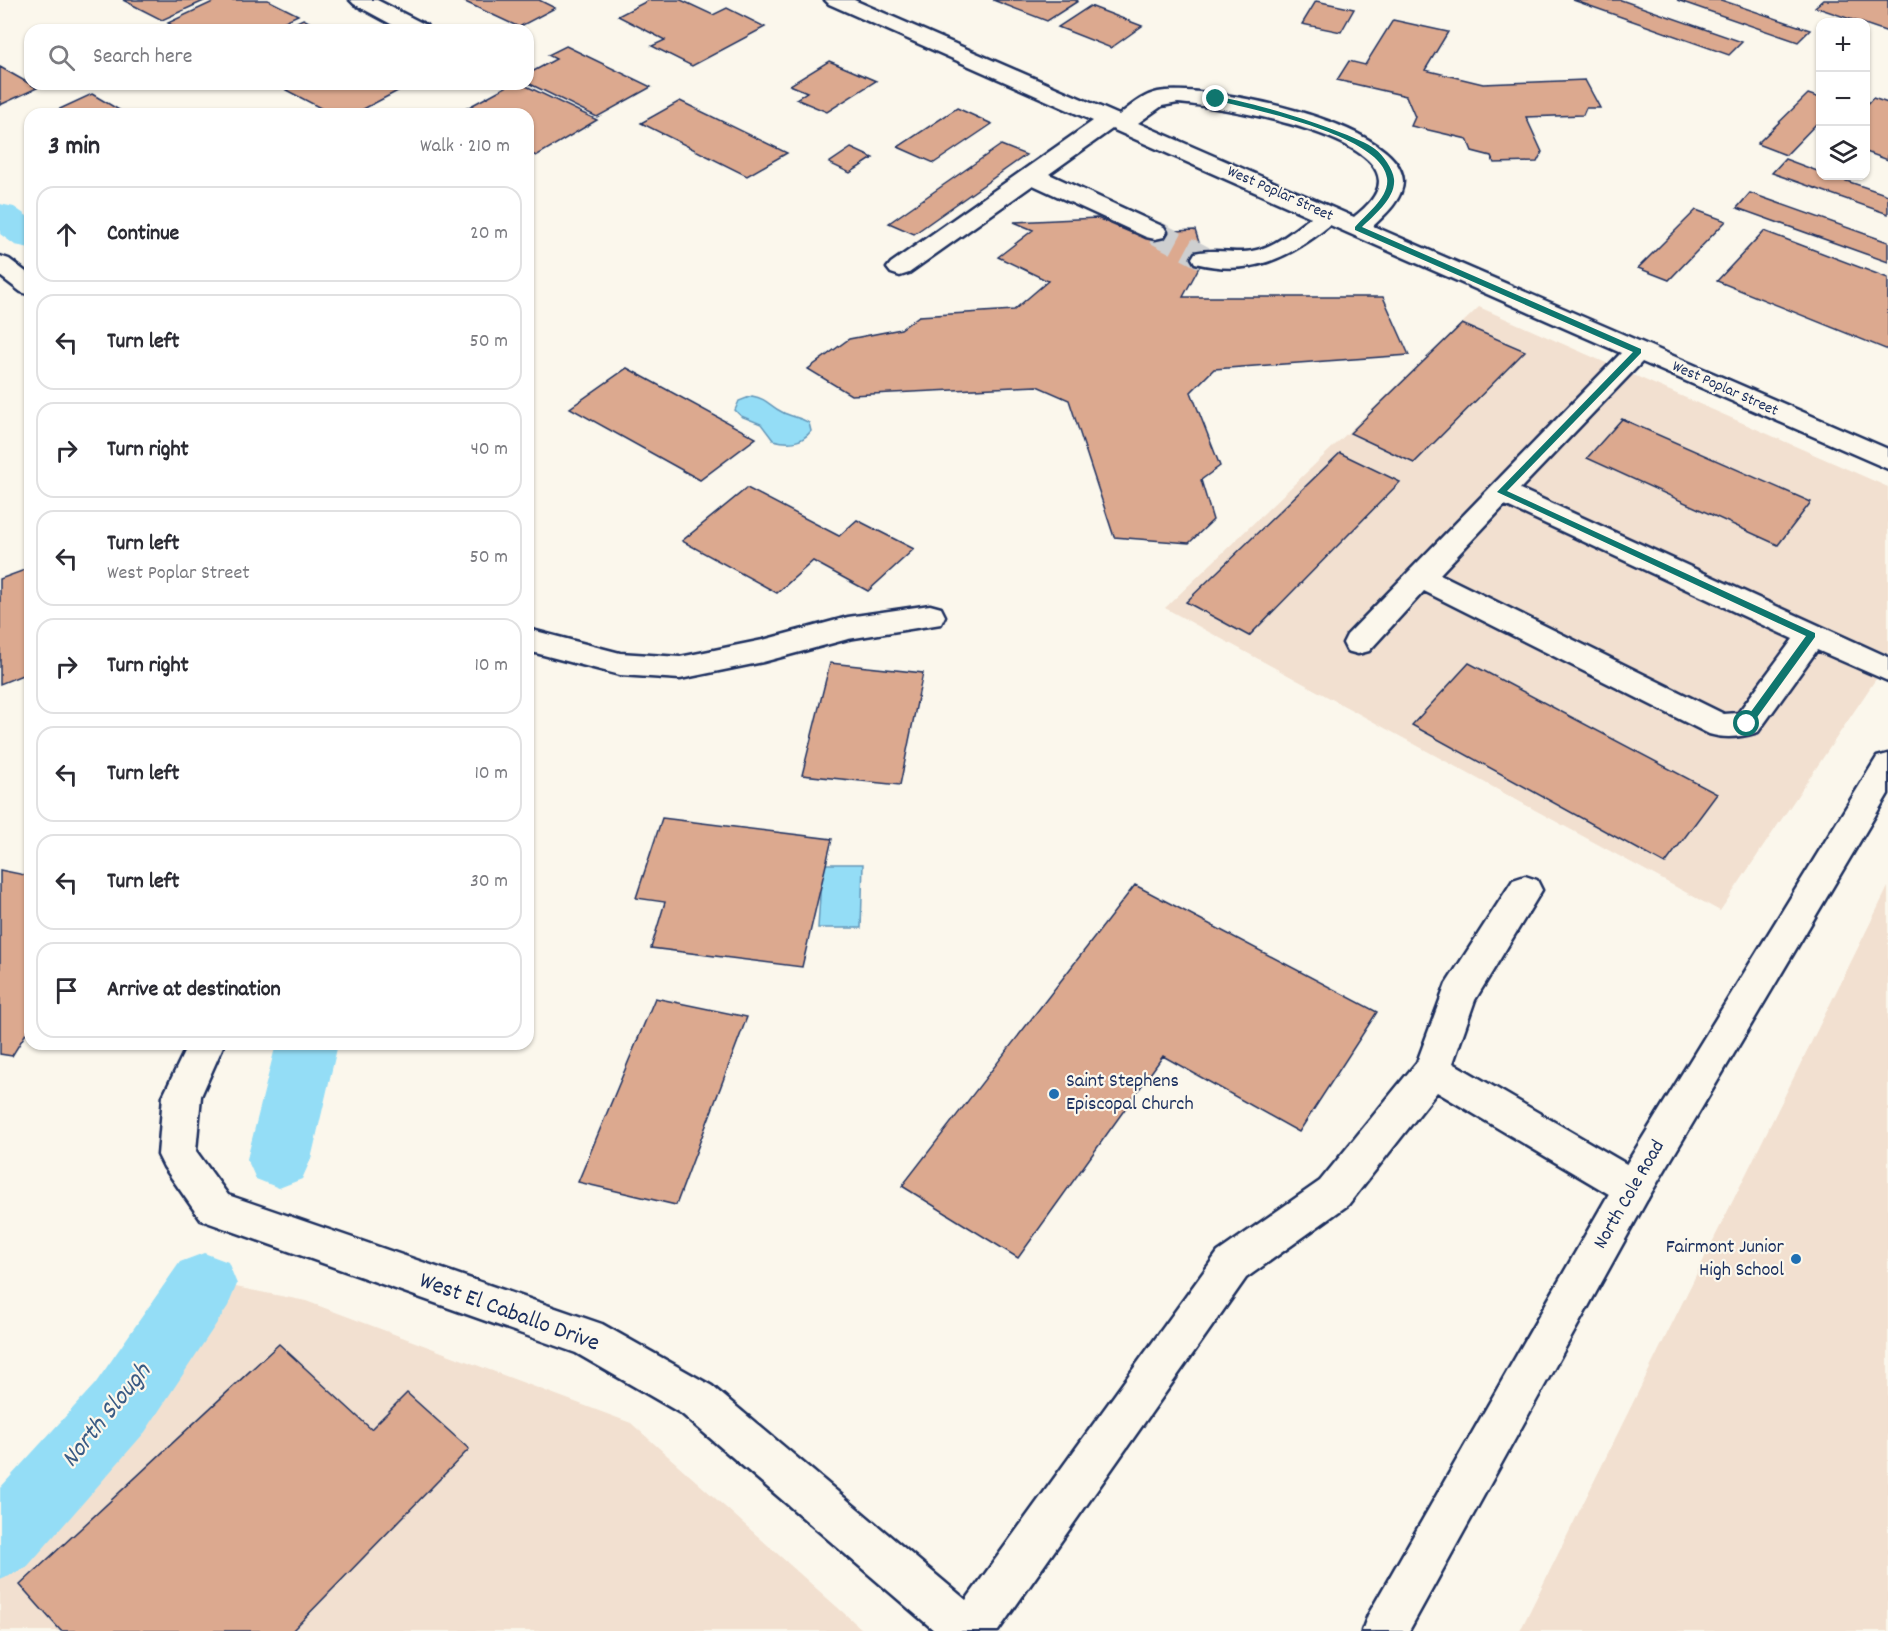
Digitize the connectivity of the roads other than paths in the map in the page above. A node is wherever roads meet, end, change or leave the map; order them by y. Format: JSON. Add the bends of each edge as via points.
{"nodes":[{"id":1,"x":361,"y":0,"type":"edge"},
{"id":2,"x":836,"y":0,"type":"edge"},
{"id":3,"x":407,"y":24,"type":"edge"},
{"id":4,"x":1116,"y":122,"type":"junction"},
{"id":5,"x":1031,"y":175,"type":"junction"},
{"id":6,"x":1328,"y":215,"type":"junction"},
{"id":7,"x":1358,"y":228,"type":"junction"},
{"id":8,"x":1155,"y":232,"type":"tunnel mouth"},
{"id":9,"x":1204,"y":258,"type":"tunnel mouth"},
{"id":10,"x":0,"y":264,"type":"edge"},
{"id":11,"x":900,"y":268,"type":"dead end"},
{"id":12,"x":24,"y":282,"type":"edge"},
{"id":13,"x":1638,"y":351,"type":"junction"},
{"id":14,"x":1888,"y":460,"type":"edge"},
{"id":15,"x":1501,"y":492,"type":"junction"},
{"id":16,"x":1421,"y":577,"type":"junction"},
{"id":17,"x":930,"y":616,"type":"dead end"},
{"id":18,"x":1812,"y":635,"type":"junction"},
{"id":19,"x":534,"y":641,"type":"edge"},
{"id":20,"x":1358,"y":643,"type":"dead end"},
{"id":21,"x":1888,"y":670,"type":"edge"},
{"id":22,"x":1888,"y":766,"type":"edge"},
{"id":23,"x":1525,"y":890,"type":"dead end"},
{"id":24,"x":203,"y":1050,"type":"edge"},
{"id":25,"x":1432,"y":1070,"type":"junction"},
{"id":26,"x":1633,"y":1188,"type":"junction"},
{"id":27,"x":970,"y":1631,"type":"edge"},
{"id":28,"x":1384,"y":1631,"type":"edge"}],
"edges":[{"from":1,"to":3,"type":"street"},
{"from":2,"to":4,"type":"street","name":"West Poplar Street"},
{"from":4,"to":5,"type":"street"},
{"from":4,"to":6,"type":"street","name":"West Poplar Street"},
{"from":4,"to":7,"type":"street","via":[[1158,99],[1184,96],[1247,105],[1347,136],[1373,150],[1391,178],[1384,199]]},
{"from":5,"to":8,"type":"street"},
{"from":5,"to":11,"type":"street"},
{"from":6,"to":7,"type":"street","name":"West Poplar Street"},
{"from":6,"to":9,"type":"street","via":[[1286,247],[1268,255],[1251,259]]},
{"from":7,"to":13,"type":"street","name":"West Poplar Street"},
{"from":10,"to":12,"type":"street"},
{"from":13,"to":14,"type":"street","name":"West Poplar Street"},
{"from":13,"to":15,"type":"street"},
{"from":15,"to":16,"type":"street"},
{"from":15,"to":18,"type":"street"},
{"from":16,"to":18,"type":"street","via":[[1720,726],[1747,724]]},
{"from":16,"to":20,"type":"street"},
{"from":17,"to":19,"type":"street","via":[[848,628],[680,668],[620,664]]},
{"from":18,"to":21,"type":"street"},
{"from":22,"to":26,"type":"street","name":"North Cole Road"},
{"from":23,"to":25,"type":"street","via":[[1459,995]]},
{"from":24,"to":27,"type":"street","name":"West El Caballo Drive","via":[[182,1096],[177,1155],[215,1208],[588,1338],[697,1400]]},
{"from":25,"to":26,"type":"street"},
{"from":25,"to":27,"type":"street","via":[[1334,1193],[1232,1265]]},
{"from":26,"to":28,"type":"street","name":"North Cole Road"}]}
